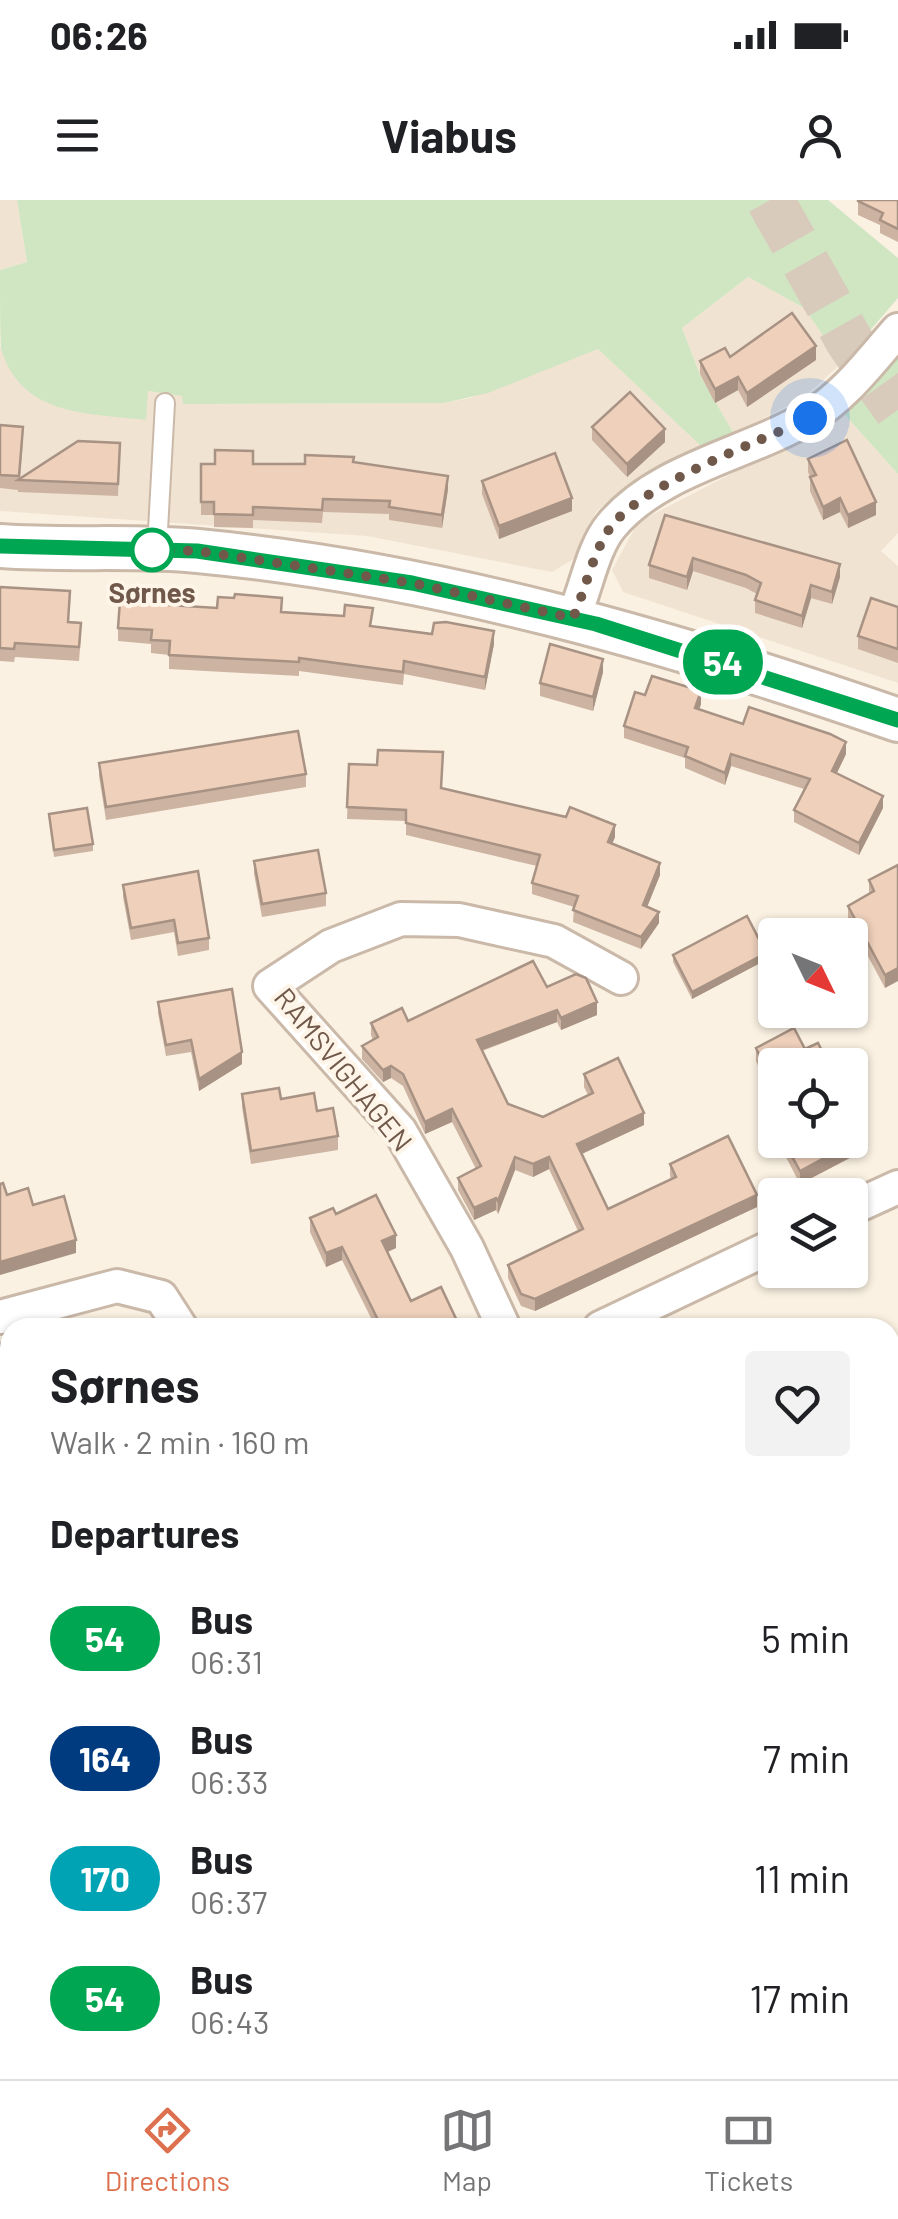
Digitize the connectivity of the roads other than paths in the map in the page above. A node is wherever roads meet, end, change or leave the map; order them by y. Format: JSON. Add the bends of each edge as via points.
{"nodes":[{"id":1,"x":898,"y":330,"type":"edge"},
{"id":2,"x":165,"y":403,"type":"dead end"},
{"id":3,"x":0,"y":546,"type":"edge"},
{"id":4,"x":157,"y":550,"type":"junction"},
{"id":5,"x":573,"y":618,"type":"junction"},
{"id":6,"x":898,"y":720,"type":"edge"},
{"id":7,"x":621,"y":978,"type":"dead end"},
{"id":8,"x":898,"y":1187,"type":"edge"},
{"id":9,"x":868,"y":1201,"type":"edge"},
{"id":10,"x":758,"y":1252,"type":"edge"},
{"id":11,"x":0,"y":1316,"type":"edge"},
{"id":12,"x":175,"y":1318,"type":"edge"},
{"id":13,"x":499,"y":1318,"type":"edge"},
{"id":14,"x":621,"y":1318,"type":"edge"}],
"edges":[{"from":1,"to":5,"type":"street","via":[[810,418],[633,506],[607,532]]},
{"from":2,"to":4,"type":"lane"},
{"from":3,"to":4,"type":"street"},
{"from":4,"to":5,"type":"street","via":[[412,583]]},
{"from":5,"to":6,"type":"street"},
{"from":7,"to":13,"type":"street","name":"RAMSVIGHAGEN","via":[[554,941],[459,920],[401,919],[331,946],[270,986],[400,1131]]},
{"from":8,"to":9,"type":"street"},
{"from":10,"to":14,"type":"street"},
{"from":11,"to":12,"type":"street","via":[[118,1286],[161,1297]]}]}
